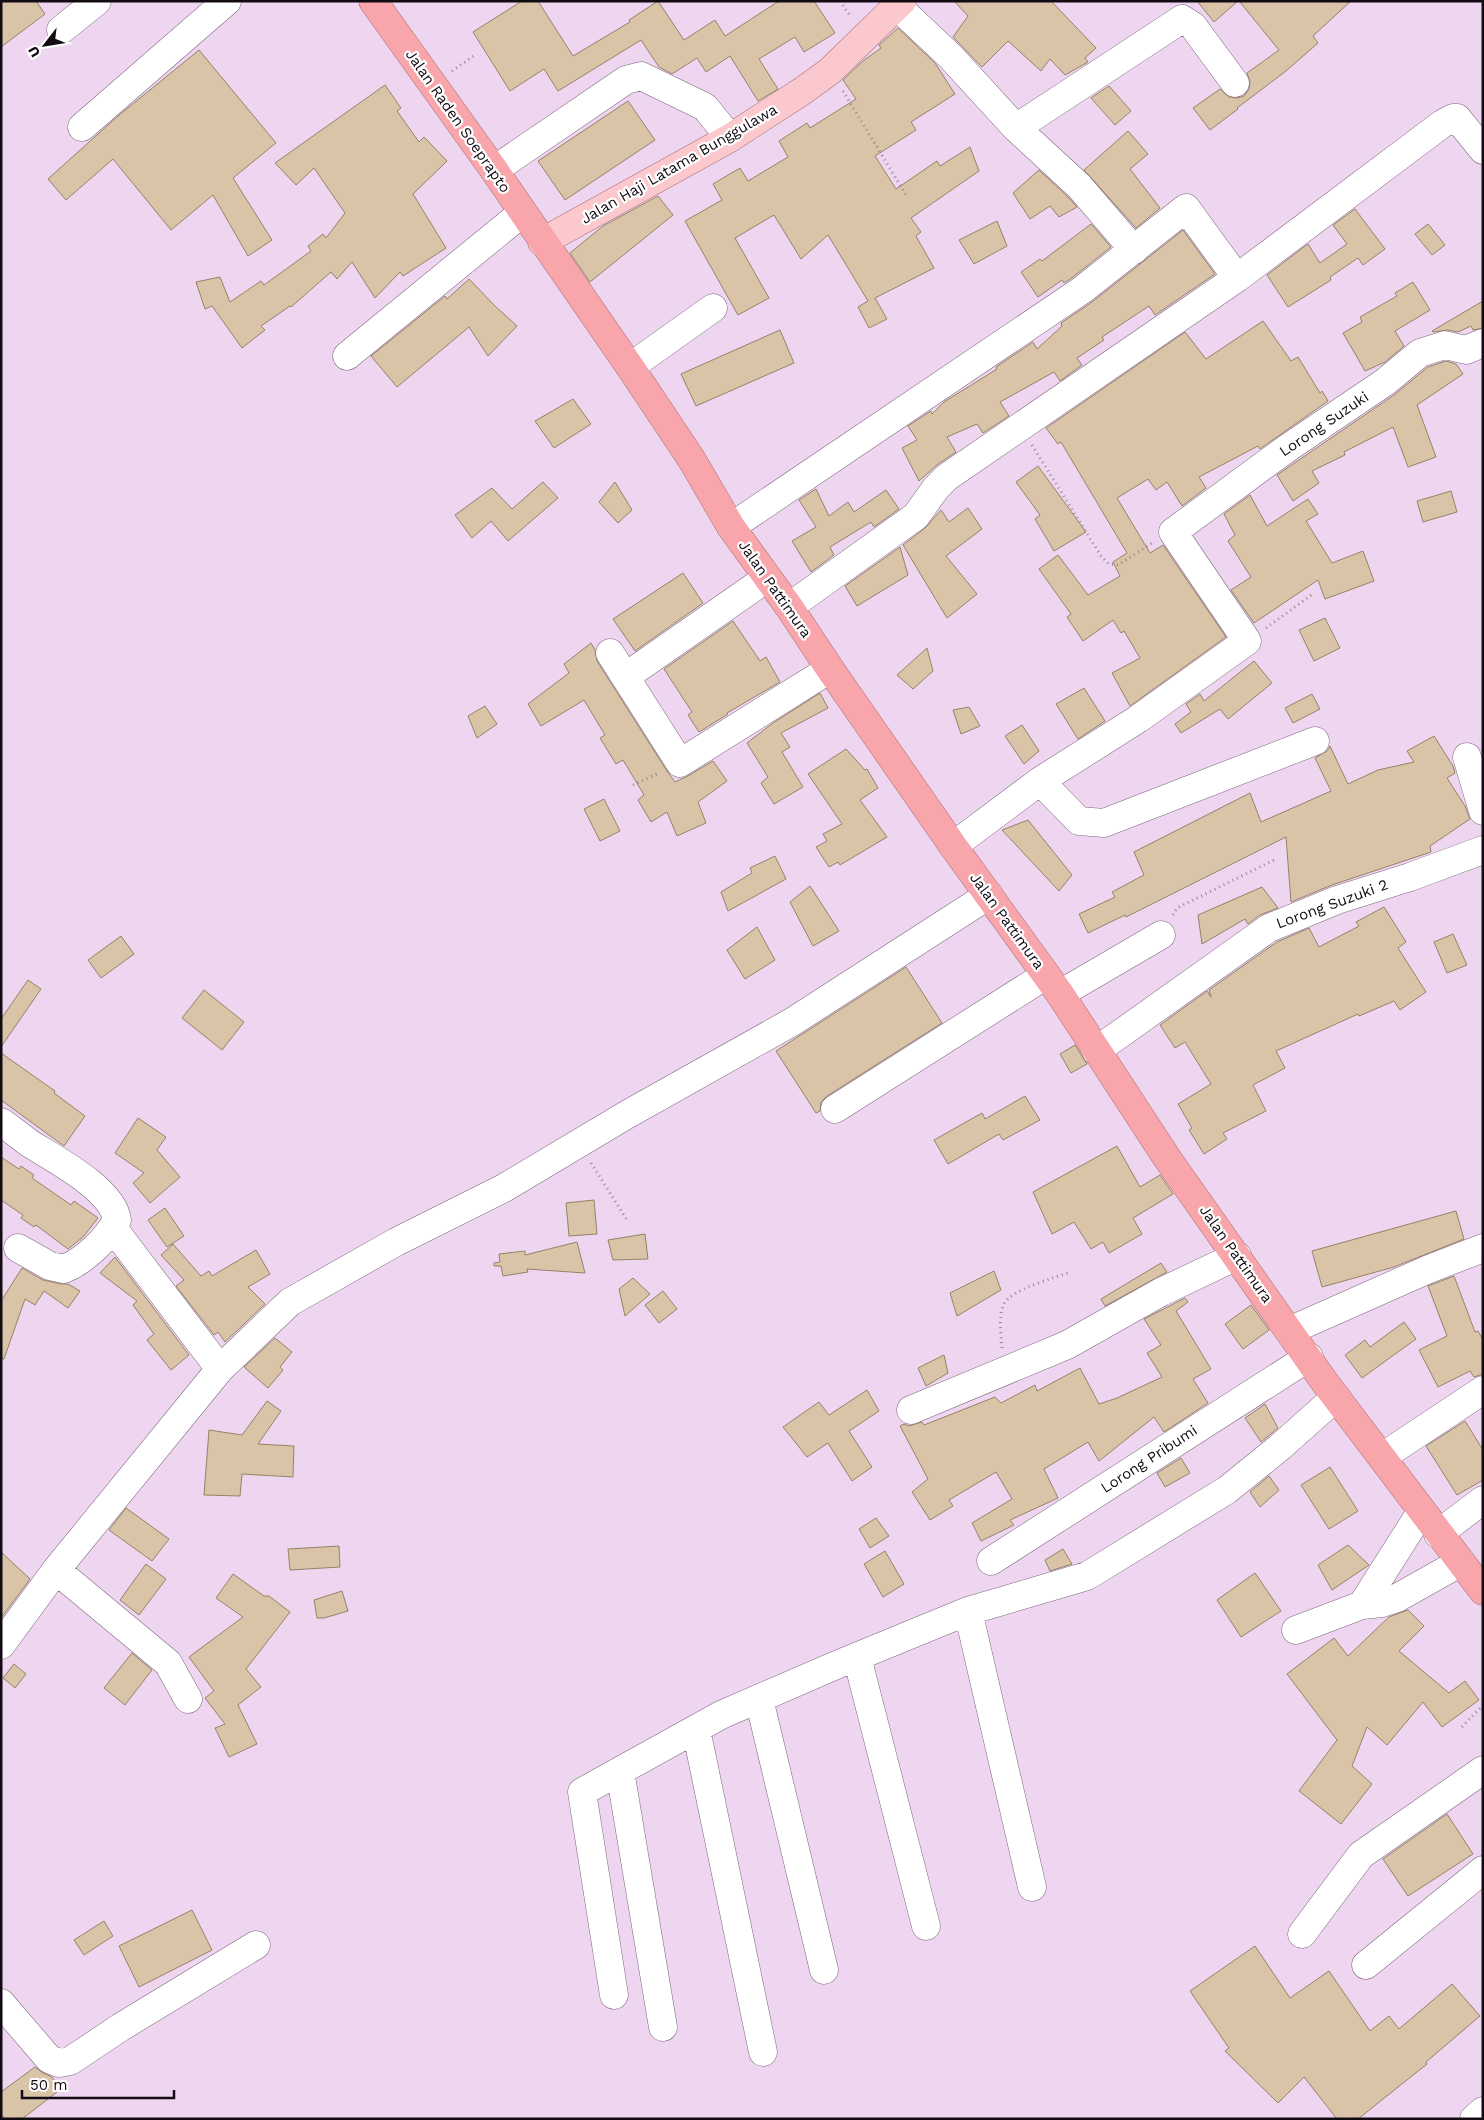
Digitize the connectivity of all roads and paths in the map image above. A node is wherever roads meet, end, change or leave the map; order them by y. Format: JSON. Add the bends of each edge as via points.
{"nodes":[{"id":1,"x":97,"y":1,"type":"edge"},
{"id":2,"x":227,"y":1,"type":"edge"},
{"id":3,"x":373,"y":1,"type":"edge"},
{"id":4,"x":899,"y":4,"type":"edge"},
{"id":5,"x":61,"y":30,"type":"dead end"},
{"id":6,"x":830,"y":71,"type":"junction"},
{"id":7,"x":1235,"y":83,"type":"dead end"},
{"id":8,"x":82,"y":127,"type":"dead end"},
{"id":9,"x":1016,"y":128,"type":"junction"},
{"id":10,"x":730,"y":138,"type":"junction"},
{"id":11,"x":1483,"y":150,"type":"edge"},
{"id":12,"x":494,"y":170,"type":"junction"},
{"id":13,"x":906,"y":195,"type":"dead end"},
{"id":14,"x":522,"y":213,"type":"junction"},
{"id":15,"x":542,"y":242,"type":"junction"},
{"id":16,"x":1134,"y":250,"type":"junction"},
{"id":17,"x":1238,"y":278,"type":"junction"},
{"id":18,"x":713,"y":308,"type":"dead end"},
{"id":19,"x":1483,"y":343,"type":"edge"},
{"id":20,"x":347,"y":356,"type":"dead end"},
{"id":21,"x":630,"y":367,"type":"junction"},
{"id":22,"x":1022,"y":427,"type":"junction"},
{"id":23,"x":732,"y":527,"type":"junction"},
{"id":24,"x":1173,"y":532,"type":"junction"},
{"id":25,"x":767,"y":578,"type":"junction"},
{"id":26,"x":1314,"y":593,"type":"dead end"},
{"id":27,"x":789,"y":607,"type":"junction"},
{"id":28,"x":1247,"y":641,"type":"junction"},
{"id":29,"x":610,"y":654,"type":"dead end"},
{"id":30,"x":830,"y":669,"type":"junction"},
{"id":31,"x":624,"y":677,"type":"junction"},
{"id":32,"x":1315,"y":741,"type":"dead end"},
{"id":33,"x":1468,"y":757,"type":"dead end"},
{"id":34,"x":1040,"y":781,"type":"junction"},
{"id":35,"x":1483,"y":811,"type":"edge"},
{"id":36,"x":953,"y":846,"type":"junction"},
{"id":37,"x":1483,"y":850,"type":"edge"},
{"id":38,"x":1276,"y":859,"type":"dead end"},
{"id":39,"x":989,"y":895,"type":"junction"},
{"id":40,"x":1177,"y":908,"type":"dead end"},
{"id":41,"x":1161,"y":935,"type":"dead end"},
{"id":42,"x":1053,"y":985,"type":"junction"},
{"id":43,"x":1096,"y":1051,"type":"junction"},
{"id":44,"x":835,"y":1109,"type":"dead end"},
{"id":45,"x":1,"y":1122,"type":"edge"},
{"id":46,"x":579,"y":1144,"type":"junction"},
{"id":47,"x":627,"y":1220,"type":"dead end"},
{"id":48,"x":113,"y":1228,"type":"junction"},
{"id":49,"x":18,"y":1248,"type":"dead end"},
{"id":50,"x":1483,"y":1248,"type":"edge"},
{"id":51,"x":1237,"y":1256,"type":"junction"},
{"id":52,"x":1071,"y":1272,"type":"dead end"},
{"id":53,"x":1289,"y":1331,"type":"junction"},
{"id":54,"x":1309,"y":1357,"type":"junction"},
{"id":55,"x":220,"y":1369,"type":"junction"},
{"id":56,"x":1002,"y":1371,"type":"junction"},
{"id":57,"x":1483,"y":1390,"type":"edge"},
{"id":58,"x":1336,"y":1397,"type":"junction"},
{"id":59,"x":911,"y":1410,"type":"dead end"},
{"id":60,"x":1382,"y":1457,"type":"junction"},
{"id":61,"x":1483,"y":1500,"type":"edge"},
{"id":62,"x":1421,"y":1512,"type":"junction"},
{"id":63,"x":1438,"y":1534,"type":"junction"},
{"id":64,"x":991,"y":1561,"type":"dead end"},
{"id":65,"x":1460,"y":1562,"type":"junction"},
{"id":66,"x":56,"y":1570,"type":"junction"},
{"id":67,"x":1483,"y":1591,"type":"edge"},
{"id":68,"x":1362,"y":1605,"type":"junction"},
{"id":69,"x":968,"y":1611,"type":"junction"},
{"id":70,"x":1296,"y":1630,"type":"dead end"},
{"id":71,"x":1,"y":1645,"type":"edge"},
{"id":72,"x":857,"y":1657,"type":"junction"},
{"id":73,"x":188,"y":1699,"type":"dead end"},
{"id":74,"x":759,"y":1699,"type":"junction"},
{"id":75,"x":1483,"y":1705,"type":"edge"},
{"id":76,"x":1462,"y":1727,"type":"dead end"},
{"id":77,"x":696,"y":1729,"type":"junction"},
{"id":78,"x":1483,"y":1770,"type":"edge"},
{"id":79,"x":620,"y":1771,"type":"junction"},
{"id":80,"x":1483,"y":1870,"type":"edge"},
{"id":81,"x":1032,"y":1887,"type":"dead end"},
{"id":82,"x":926,"y":1926,"type":"dead end"},
{"id":83,"x":1302,"y":1934,"type":"dead end"},
{"id":84,"x":256,"y":1945,"type":"dead end"},
{"id":85,"x":1366,"y":1965,"type":"dead end"},
{"id":86,"x":824,"y":1970,"type":"dead end"},
{"id":87,"x":614,"y":1995,"type":"dead end"},
{"id":88,"x":1,"y":2003,"type":"edge"},
{"id":89,"x":663,"y":2027,"type":"dead end"},
{"id":90,"x":763,"y":2052,"type":"dead end"},
{"id":91,"x":1483,"y":2111,"type":"edge"},
{"id":92,"x":1474,"y":2119,"type":"edge"}],
"edges":[{"from":1,"to":5,"type":"street"},
{"from":2,"to":8,"type":"street"},
{"from":3,"to":12,"type":"highway","name":"Jalan Raden Soeprapto"},
{"from":4,"to":6,"type":"main road","name":"Jalan Haji Latama Bunggulawa"},
{"from":4,"to":9,"type":"street"},
{"from":6,"to":10,"type":"main road","name":"Jalan Haji Latama Bunggulawa"},
{"from":6,"to":13,"type":"path"},
{"from":7,"to":9,"type":"street","via":[[1193,26],[1182,19]]},
{"from":9,"to":16,"type":"street","via":[[1091,198]]},
{"from":10,"to":12,"type":"street","via":[[705,107],[641,76],[626,80]]},
{"from":10,"to":15,"type":"main road","name":"Jalan Haji Latama Bunggulawa"},
{"from":11,"to":17,"type":"street","via":[[1457,118],[1451,119]]},
{"from":12,"to":14,"type":"highway","name":"Jalan Raden Soeprapto"},
{"from":14,"to":15,"type":"highway","name":"Jalan Raden Soeprapto"},
{"from":14,"to":20,"type":"street"},
{"from":15,"to":21,"type":"highway","name":"Jalan Pattimura"},
{"from":16,"to":17,"type":"street","via":[[1186,208]]},
{"from":16,"to":23,"type":"street","via":[[1082,290]]},
{"from":17,"to":22,"type":"street"},
{"from":18,"to":21,"type":"street"},
{"from":19,"to":24,"type":"street","name":"Lorong Suzuki","via":[[1466,350],[1445,344],[1420,352],[1385,382]]},
{"from":21,"to":23,"type":"highway","name":"Jalan Pattimura"},
{"from":22,"to":24,"type":"path","via":[[1080,523],[1109,564],[1118,565]]},
{"from":22,"to":27,"type":"street","via":[[947,477],[916,516]]},
{"from":23,"to":25,"type":"highway","name":"Jalan Pattimura"},
{"from":24,"to":28,"type":"street"},
{"from":25,"to":27,"type":"highway","name":"Jalan Pattimura"},
{"from":25,"to":31,"type":"street"},
{"from":26,"to":28,"type":"path"},
{"from":27,"to":30,"type":"highway","name":"Jalan Pattimura"},
{"from":28,"to":34,"type":"street","via":[[1138,719]]},
{"from":29,"to":31,"type":"street"},
{"from":30,"to":31,"type":"street","via":[[680,763]]},
{"from":30,"to":36,"type":"highway","name":"Jalan Pattimura"},
{"from":32,"to":34,"type":"street","via":[[1104,823],[1079,822]]},
{"from":33,"to":35,"type":"street"},
{"from":34,"to":36,"type":"street"},
{"from":36,"to":39,"type":"highway","name":"Jalan Pattimura"},
{"from":37,"to":43,"type":"street","name":"Lorong Suzuki 2","via":[[1337,900],[1269,928]]},
{"from":38,"to":40,"type":"path"},
{"from":39,"to":42,"type":"highway","name":"Jalan Pattimura"},
{"from":39,"to":46,"type":"street","via":[[792,1022]]},
{"from":41,"to":42,"type":"street"},
{"from":42,"to":43,"type":"highway","name":"Jalan Pattimura"},
{"from":42,"to":44,"type":"street"},
{"from":43,"to":51,"type":"highway","name":"Jalan Pattimura"},
{"from":45,"to":48,"type":"street","via":[[97,1189],[117,1215]]},
{"from":46,"to":47,"type":"path"},
{"from":46,"to":55,"type":"street","via":[[504,1188],[396,1242],[290,1302]]},
{"from":48,"to":49,"type":"street","via":[[64,1269],[50,1266]]},
{"from":48,"to":55,"type":"street"},
{"from":50,"to":53,"type":"street"},
{"from":51,"to":53,"type":"highway","name":"Jalan Pattimura"},
{"from":51,"to":56,"type":"street","via":[[1167,1288],[1067,1344]]},
{"from":52,"to":56,"type":"path","via":[[1015,1294],[1004,1303],[1000,1317]]},
{"from":53,"to":54,"type":"highway","name":"Jalan Pattimura"},
{"from":54,"to":58,"type":"highway","name":"Jalan Pattimura"},
{"from":54,"to":64,"type":"street","name":"Lorong Pribumi"},
{"from":55,"to":66,"type":"street"},
{"from":56,"to":59,"type":"street"},
{"from":57,"to":60,"type":"street"},
{"from":58,"to":60,"type":"highway","name":"Jalan Pattimura"},
{"from":58,"to":69,"type":"street","via":[[1226,1490],[1087,1576]]},
{"from":60,"to":62,"type":"highway","name":"Jalan Pattimura"},
{"from":61,"to":63,"type":"street"},
{"from":62,"to":63,"type":"highway","name":"Jalan Pattimura"},
{"from":62,"to":68,"type":"street"},
{"from":63,"to":65,"type":"highway","name":"Jalan Pattimura"},
{"from":65,"to":67,"type":"highway","name":"Jalan Pattimura"},
{"from":65,"to":68,"type":"street","via":[[1397,1598],[1382,1604]]},
{"from":66,"to":71,"type":"street"},
{"from":66,"to":73,"type":"street","via":[[168,1663]]},
{"from":68,"to":70,"type":"street"},
{"from":69,"to":72,"type":"street"},
{"from":69,"to":81,"type":"street"},
{"from":72,"to":74,"type":"street"},
{"from":72,"to":82,"type":"street"},
{"from":74,"to":77,"type":"street"},
{"from":74,"to":86,"type":"street"},
{"from":75,"to":76,"type":"path"},
{"from":77,"to":79,"type":"street"},
{"from":77,"to":90,"type":"street"},
{"from":78,"to":83,"type":"street","via":[[1362,1855]]},
{"from":79,"to":87,"type":"street","via":[[582,1792]]},
{"from":79,"to":89,"type":"street"},
{"from":80,"to":85,"type":"street"},
{"from":84,"to":88,"type":"street","via":[[70,2061],[59,2063],[49,2059]]},
{"from":91,"to":92,"type":"street"}]}
